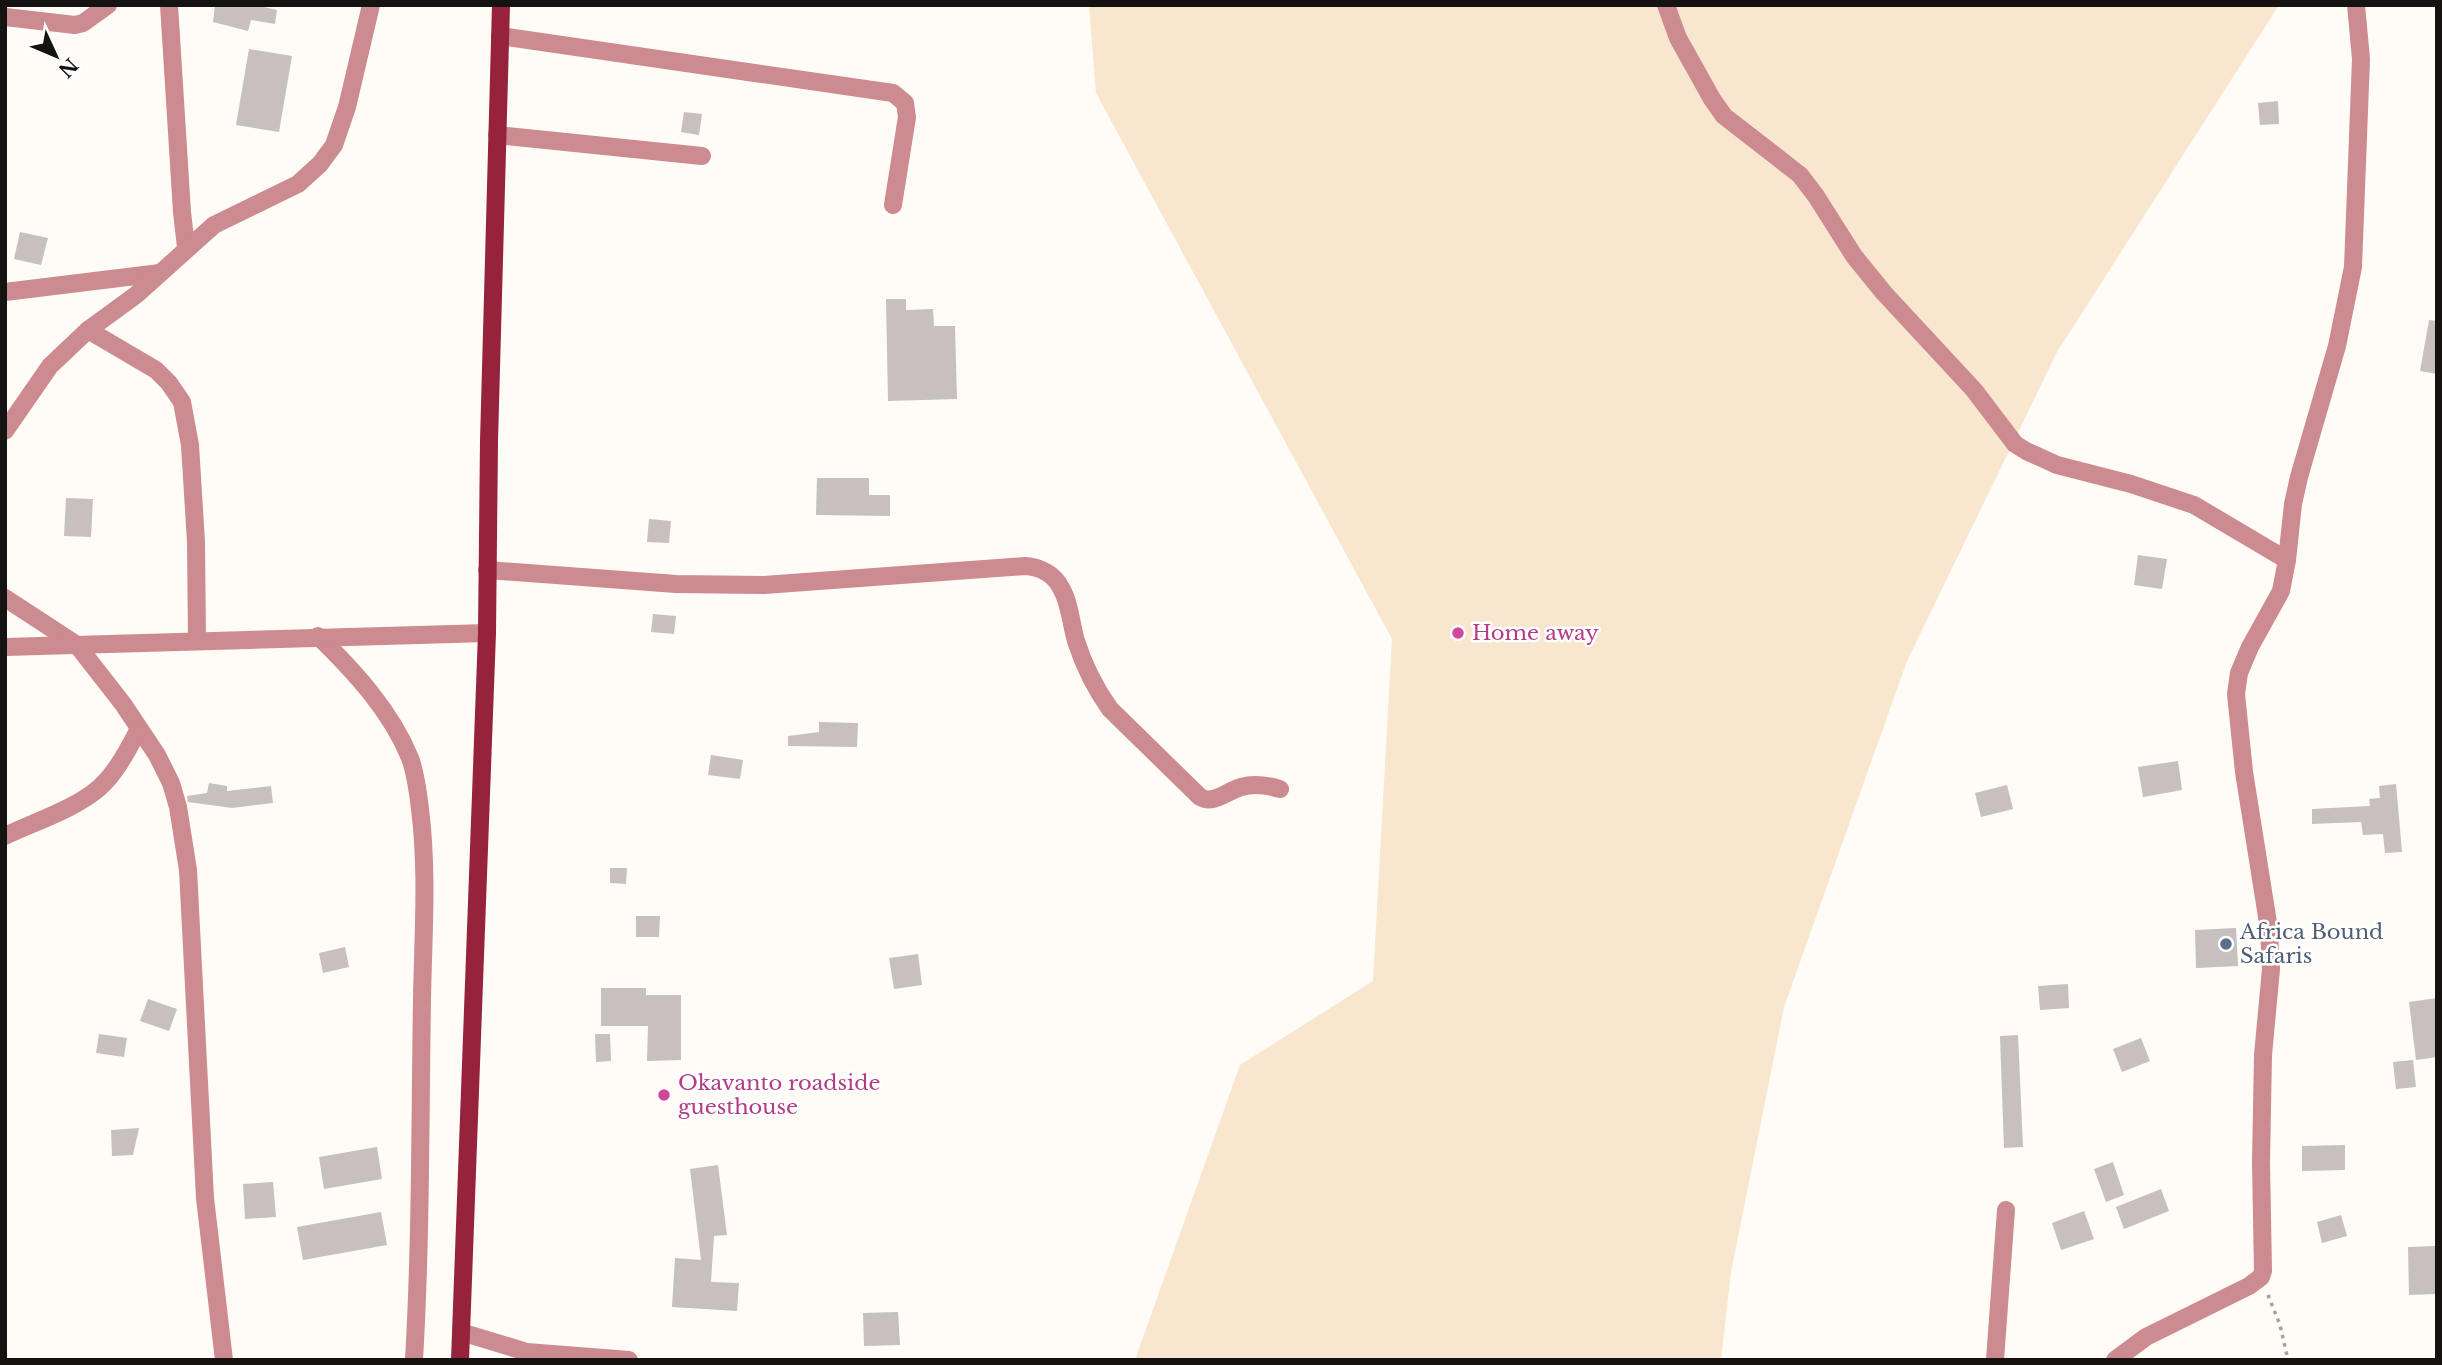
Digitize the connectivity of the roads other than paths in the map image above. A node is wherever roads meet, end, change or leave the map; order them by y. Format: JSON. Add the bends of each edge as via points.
{"nodes":[{"id":1,"x":108,"y":5,"type":"edge"},
{"id":2,"x":169,"y":5,"type":"edge"},
{"id":3,"x":371,"y":5,"type":"edge"},
{"id":4,"x":501,"y":5,"type":"edge"},
{"id":5,"x":1665,"y":5,"type":"edge"},
{"id":6,"x":2356,"y":5,"type":"edge"},
{"id":7,"x":5,"y":17,"type":"edge"},
{"id":8,"x":500,"y":36,"type":"junction"},
{"id":9,"x":497,"y":135,"type":"junction"},
{"id":10,"x":702,"y":156,"type":"dead end"},
{"id":11,"x":893,"y":205,"type":"dead end"},
{"id":12,"x":186,"y":247,"type":"junction"},
{"id":13,"x":160,"y":273,"type":"junction"},
{"id":14,"x":5,"y":292,"type":"edge"},
{"id":15,"x":89,"y":330,"type":"junction"},
{"id":16,"x":5,"y":431,"type":"edge"},
{"id":17,"x":2287,"y":560,"type":"junction"},
{"id":18,"x":487,"y":570,"type":"junction"},
{"id":19,"x":5,"y":598,"type":"edge"},
{"id":20,"x":487,"y":633,"type":"junction"},
{"id":21,"x":318,"y":636,"type":"junction"},
{"id":22,"x":197,"y":641,"type":"junction"},
{"id":23,"x":76,"y":645,"type":"junction"},
{"id":24,"x":5,"y":648,"type":"edge"},
{"id":25,"x":139,"y":729,"type":"junction"},
{"id":26,"x":1280,"y":789,"type":"dead end"},
{"id":27,"x":5,"y":836,"type":"edge"},
{"id":28,"x":2006,"y":1210,"type":"dead end"},
{"id":29,"x":461,"y":1332,"type":"junction"},
{"id":30,"x":515,"y":1355,"type":"edge"},
{"id":31,"x":224,"y":1360,"type":"edge"},
{"id":32,"x":414,"y":1360,"type":"edge"},
{"id":33,"x":460,"y":1360,"type":"edge"},
{"id":34,"x":629,"y":1360,"type":"edge"},
{"id":35,"x":1995,"y":1360,"type":"edge"},
{"id":36,"x":2115,"y":1360,"type":"edge"}],
"edges":[{"from":1,"to":7,"type":"street","via":[[75,26]]},
{"from":2,"to":12,"type":"street"},
{"from":3,"to":12,"type":"street","via":[[347,107],[334,145],[320,164],[298,184],[214,225]]},
{"from":4,"to":8,"type":"main road"},
{"from":5,"to":17,"type":"street","via":[[1678,38],[1724,116],[1800,175],[1854,256],[1974,390],[2015,444],[2057,465],[2194,505]]},
{"from":6,"to":17,"type":"street","via":[[2361,60],[2353,267],[2337,346],[2299,477]]},
{"from":8,"to":9,"type":"main road"},
{"from":8,"to":11,"type":"street","via":[[893,93],[905,103],[907,117]]},
{"from":9,"to":10,"type":"street"},
{"from":9,"to":18,"type":"main road"},
{"from":12,"to":13,"type":"street"},
{"from":13,"to":14,"type":"street"},
{"from":13,"to":15,"type":"street"},
{"from":15,"to":16,"type":"street","via":[[50,366]]},
{"from":15,"to":22,"type":"street","via":[[156,370],[182,402],[190,445]]},
{"from":17,"to":36,"type":"street","via":[[2281,591],[2250,647],[2236,694],[2271,969],[2263,1055],[2261,1277],[2146,1337]]},
{"from":18,"to":20,"type":"main road"},
{"from":18,"to":26,"type":"street","via":[[676,584],[764,585],[1036,567],[1061,588],[1098,693],[1193,791],[1208,800],[1249,785]]},
{"from":19,"to":23,"type":"street"},
{"from":20,"to":21,"type":"street"},
{"from":20,"to":29,"type":"main road"},
{"from":21,"to":22,"type":"street"},
{"from":21,"to":32,"type":"street","via":[[381,706],[398,732],[411,760],[418,794],[426,921]]},
{"from":22,"to":23,"type":"street"},
{"from":23,"to":24,"type":"street"},
{"from":23,"to":25,"type":"street"},
{"from":25,"to":27,"type":"street","via":[[110,777],[97,789]]},
{"from":25,"to":31,"type":"street","via":[[171,783],[188,870],[205,1198]]},
{"from":28,"to":35,"type":"street"},
{"from":29,"to":30,"type":"street"},
{"from":29,"to":33,"type":"main road"},
{"from":30,"to":34,"type":"street"}]}
